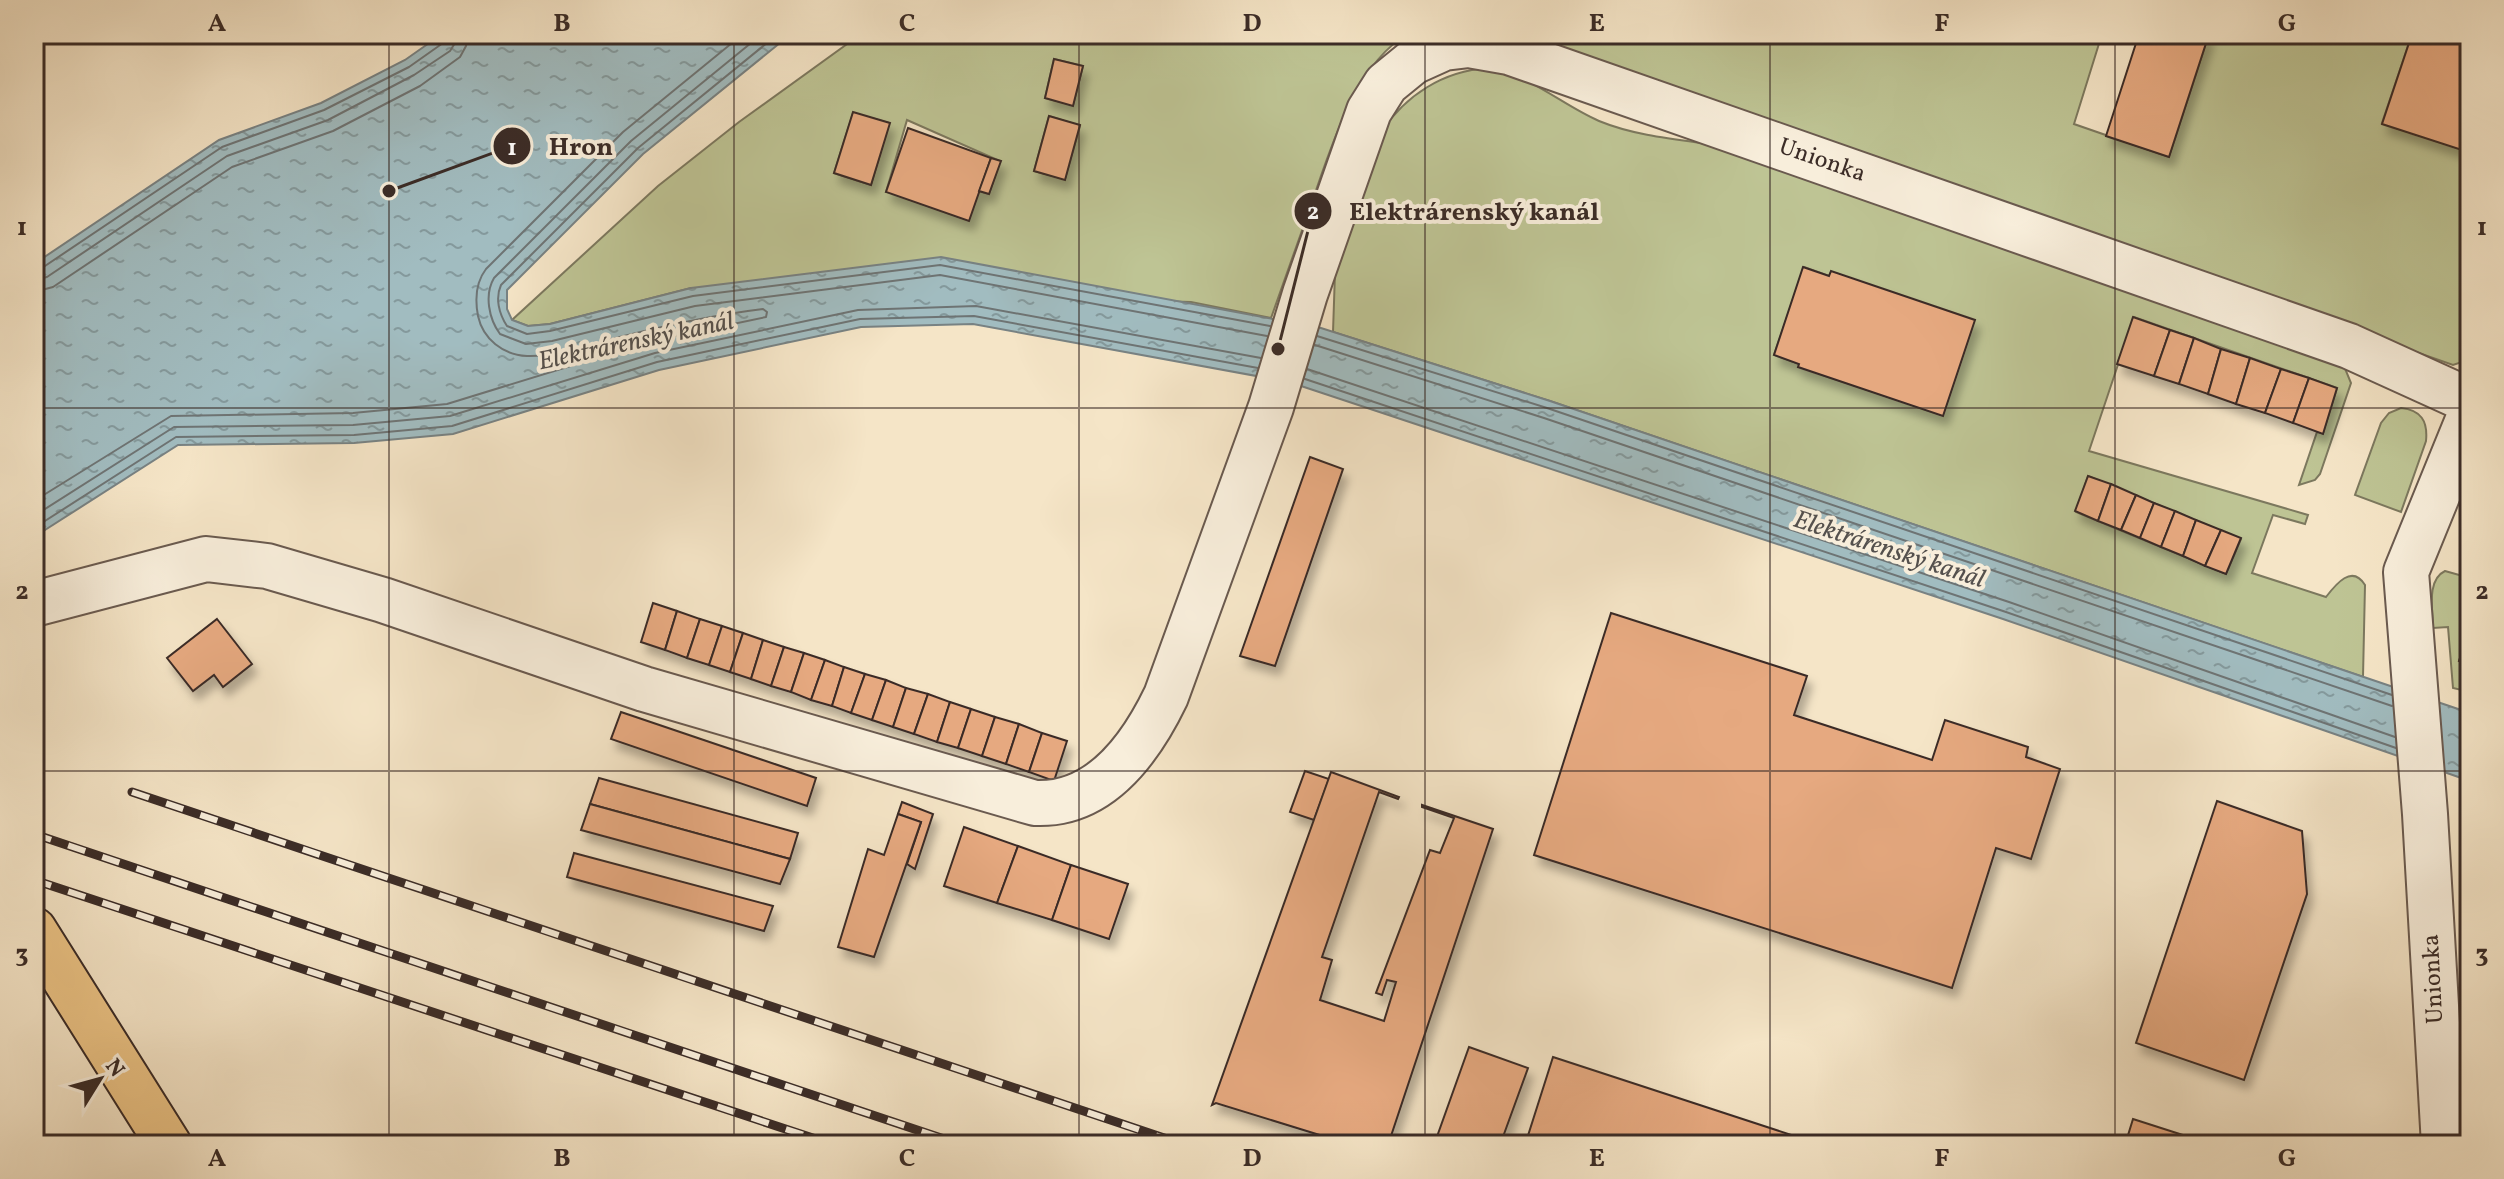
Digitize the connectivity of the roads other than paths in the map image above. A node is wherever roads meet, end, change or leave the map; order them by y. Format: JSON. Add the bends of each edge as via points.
{"nodes":[{"id":1,"x":2470,"y":401,"type":"edge"},
{"id":2,"x":2470,"y":415,"type":"edge"},
{"id":3,"x":34,"y":604,"type":"edge"},
{"id":4,"x":34,"y":930,"type":"edge"},
{"id":5,"x":169,"y":1145,"type":"edge"},
{"id":6,"x":2444,"y":1145,"type":"edge"}],
"edges":[{"from":1,"to":3,"type":"lane","name":"Unionka","via":[[2334,340],[1509,52],[1469,45],[1423,57],[1386,84],[1369,111],[1271,407],[1166,696],[1128,758],[1087,791],[1051,804],[1035,803],[644,689],[267,566],[206,559]]},
{"from":2,"to":6,"type":"lane","name":"Unionka","via":[[2406,572]]},
{"from":4,"to":5,"type":"main road"}]}
